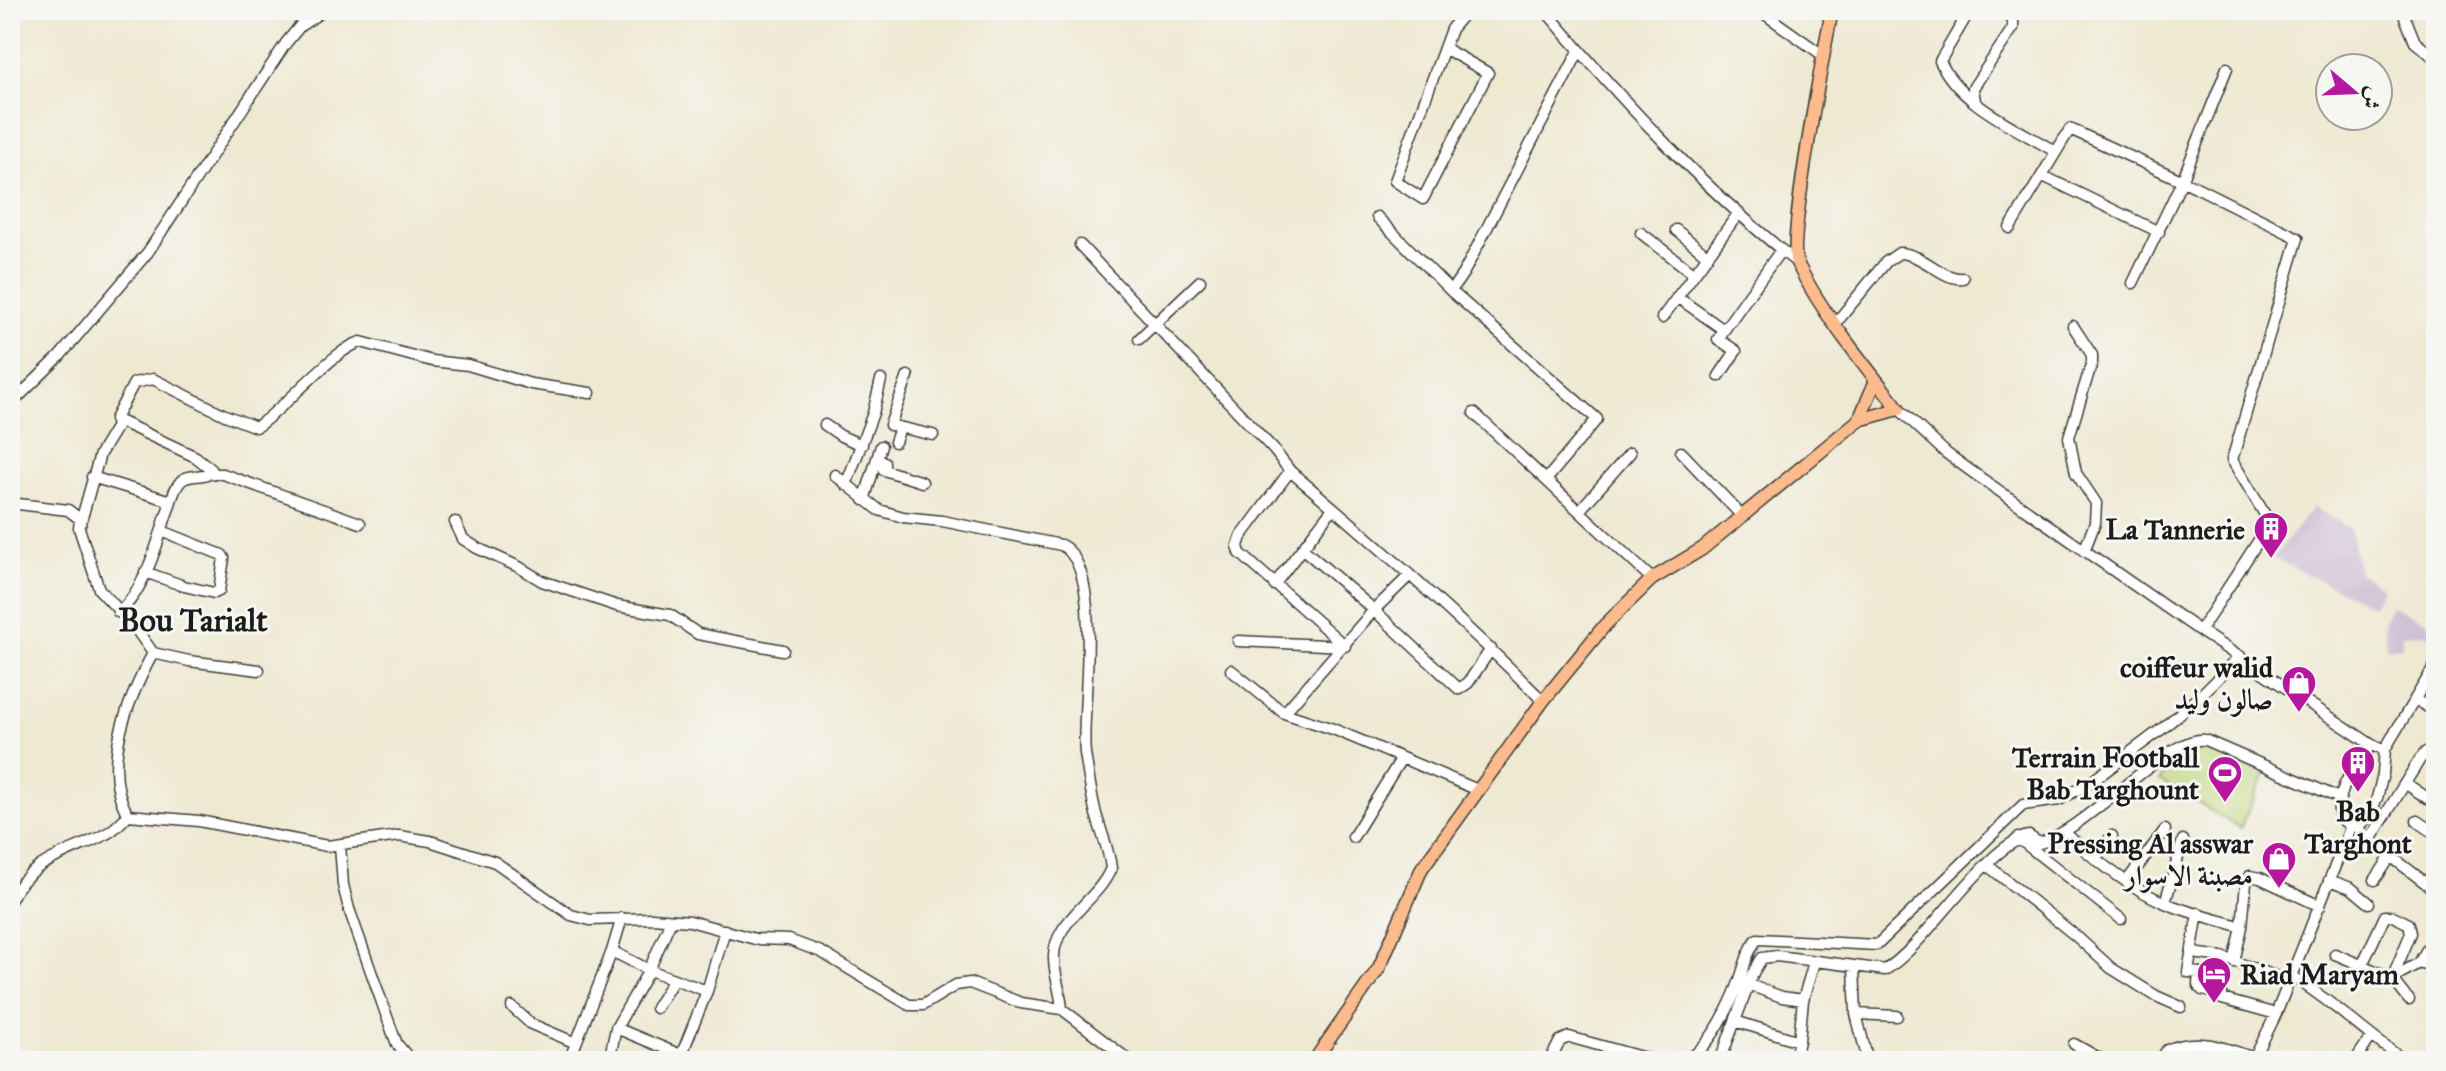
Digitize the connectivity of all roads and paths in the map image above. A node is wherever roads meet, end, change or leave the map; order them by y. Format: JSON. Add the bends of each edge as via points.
{"nodes":[{"id":1,"x":324,"y":10,"type":"edge"},
{"id":2,"x":1467,"y":10,"type":"edge"},
{"id":3,"x":1759,"y":10,"type":"edge"},
{"id":4,"x":1832,"y":10,"type":"edge"},
{"id":5,"x":1970,"y":10,"type":"edge"},
{"id":6,"x":2001,"y":10,"type":"edge"},
{"id":7,"x":2402,"y":10,"type":"edge"},
{"id":8,"x":1543,"y":11,"type":"edge"},
{"id":9,"x":1770,"y":14,"type":"edge"},
{"id":10,"x":1444,"y":48,"type":"junction"},
{"id":11,"x":1579,"y":51,"type":"junction"},
{"id":12,"x":1824,"y":56,"type":"junction"},
{"id":13,"x":2436,"y":59,"type":"edge"},
{"id":14,"x":2227,"y":68,"type":"dead end"},
{"id":15,"x":1976,"y":103,"type":"junction"},
{"id":16,"x":2056,"y":152,"type":"junction"},
{"id":17,"x":2043,"y":176,"type":"junction"},
{"id":18,"x":2182,"y":181,"type":"junction"},
{"id":19,"x":1738,"y":214,"type":"junction"},
{"id":20,"x":1377,"y":217,"type":"dead end"},
{"id":21,"x":2010,"y":228,"type":"dead end"},
{"id":22,"x":1676,"y":230,"type":"dead end"},
{"id":23,"x":2159,"y":232,"type":"junction"},
{"id":24,"x":1641,"y":233,"type":"dead end"},
{"id":25,"x":1080,"y":245,"type":"dead end"},
{"id":26,"x":1781,"y":250,"type":"junction"},
{"id":27,"x":1707,"y":255,"type":"junction"},
{"id":28,"x":1795,"y":261,"type":"junction"},
{"id":29,"x":1694,"y":274,"type":"junction"},
{"id":30,"x":1963,"y":278,"type":"dead end"},
{"id":31,"x":1200,"y":281,"type":"dead end"},
{"id":32,"x":2133,"y":283,"type":"dead end"},
{"id":33,"x":1451,"y":291,"type":"junction"},
{"id":34,"x":1677,"y":297,"type":"junction"},
{"id":35,"x":1662,"y":318,"type":"dead end"},
{"id":36,"x":1155,"y":324,"type":"junction"},
{"id":37,"x":1835,"y":324,"type":"junction"},
{"id":38,"x":2073,"y":326,"type":"dead end"},
{"id":39,"x":1724,"y":330,"type":"junction"},
{"id":40,"x":1139,"y":339,"type":"dead end"},
{"id":41,"x":908,"y":376,"type":"dead end"},
{"id":42,"x":1719,"y":376,"type":"dead end"},
{"id":43,"x":881,"y":380,"type":"dead end"},
{"id":44,"x":1876,"y":380,"type":"junction"},
{"id":45,"x":590,"y":393,"type":"dead end"},
{"id":46,"x":10,"y":405,"type":"edge"},
{"id":47,"x":1899,"y":409,"type":"junction"},
{"id":48,"x":1474,"y":413,"type":"dead end"},
{"id":49,"x":115,"y":419,"type":"junction"},
{"id":50,"x":1859,"y":420,"type":"junction"},
{"id":51,"x":825,"y":425,"type":"dead end"},
{"id":52,"x":900,"y":428,"type":"junction"},
{"id":53,"x":933,"y":435,"type":"dead end"},
{"id":54,"x":895,"y":442,"type":"dead end"},
{"id":55,"x":862,"y":445,"type":"junction"},
{"id":56,"x":881,"y":446,"type":"dead end"},
{"id":57,"x":1681,"y":452,"type":"dead end"},
{"id":58,"x":1630,"y":453,"type":"dead end"},
{"id":59,"x":878,"y":460,"type":"junction"},
{"id":60,"x":1290,"y":471,"type":"junction"},
{"id":61,"x":209,"y":473,"type":"junction"},
{"id":62,"x":835,"y":475,"type":"dead end"},
{"id":63,"x":92,"y":477,"type":"junction"},
{"id":64,"x":1546,"y":480,"type":"junction"},
{"id":65,"x":922,"y":482,"type":"dead end"},
{"id":66,"x":846,"y":485,"type":"junction"},
{"id":67,"x":864,"y":500,"type":"junction"},
{"id":68,"x":171,"y":501,"type":"junction"},
{"id":69,"x":10,"y":503,"type":"edge"},
{"id":70,"x":1333,"y":508,"type":"junction"},
{"id":71,"x":1580,"y":510,"type":"junction"},
{"id":72,"x":1743,"y":517,"type":"junction"},
{"id":73,"x":455,"y":522,"type":"dead end"},
{"id":74,"x":360,"y":523,"type":"dead end"},
{"id":75,"x":79,"y":528,"type":"junction"},
{"id":76,"x":162,"y":531,"type":"junction"},
{"id":77,"x":1303,"y":549,"type":"junction"},
{"id":78,"x":2084,"y":551,"type":"junction"},
{"id":79,"x":145,"y":572,"type":"junction"},
{"id":80,"x":1410,"y":575,"type":"junction"},
{"id":81,"x":1652,"y":579,"type":"junction"},
{"id":82,"x":1274,"y":585,"type":"junction"},
{"id":83,"x":1374,"y":610,"type":"junction"},
{"id":84,"x":118,"y":612,"type":"junction"},
{"id":85,"x":2200,"y":631,"type":"junction"},
{"id":86,"x":1238,"y":641,"type":"dead end"},
{"id":87,"x":1345,"y":646,"type":"junction"},
{"id":88,"x":1491,"y":649,"type":"junction"},
{"id":89,"x":783,"y":650,"type":"dead end"},
{"id":90,"x":153,"y":653,"type":"junction"},
{"id":91,"x":2240,"y":656,"type":"junction"},
{"id":92,"x":2436,"y":664,"type":"edge"},
{"id":93,"x":259,"y":670,"type":"dead end"},
{"id":94,"x":1231,"y":670,"type":"dead end"},
{"id":95,"x":2416,"y":700,"type":"junction"},
{"id":96,"x":1543,"y":701,"type":"junction"},
{"id":97,"x":2436,"y":712,"type":"edge"},
{"id":98,"x":1284,"y":713,"type":"junction"},
{"id":99,"x":2372,"y":745,"type":"junction"},
{"id":100,"x":2436,"y":748,"type":"edge"},
{"id":101,"x":2385,"y":749,"type":"junction"},
{"id":102,"x":1401,"y":759,"type":"junction"},
{"id":103,"x":2405,"y":783,"type":"junction"},
{"id":104,"x":1478,"y":790,"type":"junction"},
{"id":105,"x":2342,"y":791,"type":"junction"},
{"id":106,"x":2436,"y":804,"type":"edge"},
{"id":107,"x":128,"y":815,"type":"junction"},
{"id":108,"x":2417,"y":821,"type":"dead end"},
{"id":109,"x":2354,"y":826,"type":"junction"},
{"id":110,"x":2165,"y":830,"type":"dead end"},
{"id":111,"x":2065,"y":833,"type":"junction"},
{"id":112,"x":2436,"y":834,"type":"edge"},
{"id":113,"x":2112,"y":836,"type":"dead end"},
{"id":114,"x":1353,"y":837,"type":"dead end"},
{"id":115,"x":2018,"y":838,"type":"junction"},
{"id":116,"x":2183,"y":840,"type":"dead end"},
{"id":117,"x":2370,"y":840,"type":"junction"},
{"id":118,"x":340,"y":845,"type":"junction"},
{"id":119,"x":2391,"y":856,"type":"junction"},
{"id":120,"x":2096,"y":857,"type":"junction"},
{"id":121,"x":1987,"y":865,"type":"junction"},
{"id":122,"x":2329,"y":880,"type":"junction"},
{"id":123,"x":2375,"y":880,"type":"dead end"},
{"id":124,"x":2127,"y":881,"type":"junction"},
{"id":125,"x":2436,"y":891,"type":"edge"},
{"id":126,"x":10,"y":901,"type":"edge"},
{"id":127,"x":2165,"y":903,"type":"junction"},
{"id":128,"x":2369,"y":903,"type":"dead end"},
{"id":129,"x":2320,"y":906,"type":"junction"},
{"id":130,"x":2198,"y":913,"type":"junction"},
{"id":131,"x":622,"y":918,"type":"junction"},
{"id":132,"x":2121,"y":919,"type":"dead end"},
{"id":133,"x":671,"y":920,"type":"junction"},
{"id":134,"x":2242,"y":927,"type":"junction"},
{"id":135,"x":725,"y":930,"type":"junction"},
{"id":136,"x":2436,"y":934,"type":"edge"},
{"id":137,"x":612,"y":951,"type":"junction"},
{"id":138,"x":2193,"y":953,"type":"junction"},
{"id":139,"x":2335,"y":954,"type":"dead end"},
{"id":140,"x":1814,"y":962,"type":"junction"},
{"id":141,"x":2234,"y":962,"type":"junction"},
{"id":142,"x":2419,"y":963,"type":"junction"},
{"id":143,"x":2362,"y":965,"type":"junction"},
{"id":144,"x":1854,"y":967,"type":"junction"},
{"id":145,"x":2436,"y":968,"type":"edge"},
{"id":146,"x":649,"y":970,"type":"junction"},
{"id":147,"x":2290,"y":978,"type":"junction"},
{"id":148,"x":2392,"y":978,"type":"junction"},
{"id":149,"x":674,"y":979,"type":"junction"},
{"id":150,"x":1749,"y":985,"type":"junction"},
{"id":151,"x":707,"y":991,"type":"junction"},
{"id":152,"x":1803,"y":1000,"type":"junction"},
{"id":153,"x":2409,"y":1000,"type":"dead end"},
{"id":154,"x":512,"y":1007,"type":"dead end"},
{"id":155,"x":2181,"y":1007,"type":"dead end"},
{"id":156,"x":656,"y":1008,"type":"dead end"},
{"id":157,"x":1062,"y":1009,"type":"junction"},
{"id":158,"x":1856,"y":1014,"type":"junction"},
{"id":159,"x":2276,"y":1014,"type":"junction"},
{"id":160,"x":1897,"y":1016,"type":"dead end"},
{"id":161,"x":1735,"y":1021,"type":"junction"},
{"id":162,"x":616,"y":1028,"type":"junction"},
{"id":163,"x":2371,"y":1037,"type":"junction"},
{"id":164,"x":1799,"y":1041,"type":"junction"},
{"id":165,"x":576,"y":1043,"type":"junction"},
{"id":166,"x":2074,"y":1044,"type":"dead end"},
{"id":167,"x":680,"y":1058,"type":"edge"},
{"id":168,"x":2254,"y":1059,"type":"edge"},
{"id":169,"x":2401,"y":1060,"type":"edge"},
{"id":170,"x":411,"y":1061,"type":"edge"},
{"id":171,"x":569,"y":1061,"type":"edge"},
{"id":172,"x":609,"y":1061,"type":"edge"},
{"id":173,"x":1130,"y":1061,"type":"edge"},
{"id":174,"x":1314,"y":1061,"type":"edge"},
{"id":175,"x":1550,"y":1061,"type":"edge"},
{"id":176,"x":1656,"y":1061,"type":"edge"},
{"id":177,"x":1686,"y":1061,"type":"edge"},
{"id":178,"x":1720,"y":1061,"type":"edge"},
{"id":179,"x":1794,"y":1061,"type":"edge"},
{"id":180,"x":1868,"y":1061,"type":"edge"},
{"id":181,"x":2104,"y":1061,"type":"edge"},
{"id":182,"x":2160,"y":1061,"type":"edge"},
{"id":183,"x":2355,"y":1061,"type":"edge"}],
"edges":[{"from":1,"to":46,"type":"street","via":[[286,43],[148,252],[59,357]]},
{"from":2,"to":10,"type":"street"},
{"from":3,"to":9,"type":"street"},
{"from":4,"to":12,"type":"main road"},
{"from":5,"to":15,"type":"street","via":[[1940,61]]},
{"from":6,"to":15,"type":"street","via":[[2013,20],[2013,28],[1973,88]]},
{"from":7,"to":13,"type":"street","via":[[2415,42]]},
{"from":8,"to":11,"type":"street"},
{"from":9,"to":12,"type":"street"},
{"from":10,"to":10,"type":"street","via":[[1395,181],[1423,199],[1488,73]]},
{"from":11,"to":19,"type":"street","via":[[1649,129]]},
{"from":11,"to":33,"type":"street"},
{"from":12,"to":28,"type":"main road","via":[[1797,216]]},
{"from":14,"to":18,"type":"street"},
{"from":15,"to":16,"type":"street"},
{"from":16,"to":17,"type":"street"},
{"from":16,"to":18,"type":"street","via":[[2070,129]]},
{"from":17,"to":21,"type":"street"},
{"from":17,"to":23,"type":"street"},
{"from":18,"to":23,"type":"street"},
{"from":18,"to":85,"type":"street","via":[[2298,238],[2232,460],[2270,523]]},
{"from":19,"to":26,"type":"street"},
{"from":19,"to":27,"type":"street"},
{"from":20,"to":33,"type":"street"},
{"from":22,"to":27,"type":"street"},
{"from":23,"to":32,"type":"street"},
{"from":24,"to":29,"type":"street"},
{"from":25,"to":36,"type":"street"},
{"from":26,"to":28,"type":"street"},
{"from":26,"to":39,"type":"street"},
{"from":27,"to":29,"type":"street"},
{"from":28,"to":37,"type":"main road"},
{"from":29,"to":34,"type":"street"},
{"from":30,"to":37,"type":"street","via":[[1899,253]]},
{"from":31,"to":36,"type":"street"},
{"from":33,"to":64,"type":"street","via":[[1597,419]]},
{"from":34,"to":35,"type":"street"},
{"from":34,"to":39,"type":"street"},
{"from":36,"to":40,"type":"street"},
{"from":36,"to":60,"type":"street"},
{"from":37,"to":44,"type":"main road"},
{"from":38,"to":78,"type":"street","via":[[2092,355],[2069,437],[2076,473],[2096,503]]},
{"from":39,"to":42,"type":"street","via":[[1718,339],[1736,351]]},
{"from":41,"to":52,"type":"street","via":[[890,425]]},
{"from":43,"to":55,"type":"street"},
{"from":44,"to":47,"type":"main road"},
{"from":44,"to":50,"type":"main road"},
{"from":45,"to":49,"type":"street","via":[[531,384],[361,342],[333,359],[256,427],[153,379],[134,383]]},
{"from":47,"to":50,"type":"main road"},
{"from":47,"to":78,"type":"street","via":[[1946,453]]},
{"from":48,"to":64,"type":"street"},
{"from":49,"to":61,"type":"street","via":[[204,462],[213,472]]},
{"from":49,"to":63,"type":"street","via":[[117,426]]},
{"from":50,"to":72,"type":"main road"},
{"from":51,"to":55,"type":"street"},
{"from":52,"to":53,"type":"street"},
{"from":52,"to":54,"type":"street"},
{"from":55,"to":66,"type":"street"},
{"from":56,"to":59,"type":"street"},
{"from":57,"to":72,"type":"street"},
{"from":58,"to":71,"type":"street"},
{"from":59,"to":65,"type":"street","via":[[884,462],[884,470]]},
{"from":59,"to":67,"type":"street"},
{"from":60,"to":70,"type":"street"},
{"from":60,"to":82,"type":"street","via":[[1238,546]]},
{"from":61,"to":68,"type":"street","via":[[181,481]]},
{"from":61,"to":74,"type":"street"},
{"from":62,"to":66,"type":"street"},
{"from":63,"to":68,"type":"street"},
{"from":63,"to":75,"type":"street"},
{"from":64,"to":71,"type":"street"},
{"from":66,"to":67,"type":"street"},
{"from":67,"to":157,"type":"street","via":[[903,517],[1061,545],[1078,560],[1089,643],[1085,749],[1111,868],[1056,946]]},
{"from":68,"to":76,"type":"street"},
{"from":69,"to":75,"type":"street","via":[[68,510],[80,519]]},
{"from":70,"to":77,"type":"street"},
{"from":70,"to":80,"type":"street"},
{"from":71,"to":81,"type":"street"},
{"from":72,"to":81,"type":"main road"},
{"from":73,"to":89,"type":"street","via":[[463,539],[542,581],[617,606],[670,615],[698,634]]},
{"from":75,"to":84,"type":"street","via":[[94,580]]},
{"from":76,"to":79,"type":"street"},
{"from":76,"to":79,"type":"street","via":[[222,555],[219,591]]},
{"from":77,"to":82,"type":"street"},
{"from":77,"to":83,"type":"street"},
{"from":78,"to":85,"type":"street"},
{"from":79,"to":84,"type":"street","via":[[132,599]]},
{"from":80,"to":83,"type":"street"},
{"from":80,"to":88,"type":"street"},
{"from":81,"to":96,"type":"main road","via":[[1605,625]]},
{"from":82,"to":87,"type":"street"},
{"from":83,"to":87,"type":"street"},
{"from":83,"to":88,"type":"street","via":[[1459,689]]},
{"from":84,"to":90,"type":"street"},
{"from":85,"to":91,"type":"street"},
{"from":86,"to":87,"type":"street"},
{"from":87,"to":98,"type":"street"},
{"from":88,"to":96,"type":"street"},
{"from":90,"to":93,"type":"street"},
{"from":90,"to":107,"type":"street","via":[[120,730],[118,781]]},
{"from":91,"to":99,"type":"street"},
{"from":91,"to":177,"type":"street","via":[[2170,722],[2091,782],[2059,800],[2023,805],[1877,945],[1757,939],[1724,1013],[1703,1046]]},
{"from":92,"to":95,"type":"street"},
{"from":94,"to":98,"type":"street"},
{"from":95,"to":97,"type":"street"},
{"from":95,"to":101,"type":"street"},
{"from":96,"to":104,"type":"main road"},
{"from":98,"to":102,"type":"street"},
{"from":99,"to":101,"type":"street"},
{"from":99,"to":105,"type":"street"},
{"from":100,"to":103,"type":"street","via":[[2426,752]]},
{"from":101,"to":109,"type":"street","via":[[2376,801],[2367,819]]},
{"from":102,"to":104,"type":"street"},
{"from":102,"to":114,"type":"street"},
{"from":103,"to":106,"type":"street"},
{"from":103,"to":117,"type":"street"},
{"from":104,"to":174,"type":"main road","via":[[1417,876],[1379,968]]},
{"from":105,"to":109,"type":"street","via":[[2341,818]]},
{"from":105,"to":111,"type":"street","via":[[2195,738]]},
{"from":107,"to":118,"type":"street","via":[[199,821],[296,842]]},
{"from":107,"to":126,"type":"street","via":[[106,835],[43,863],[25,877]]},
{"from":108,"to":112,"type":"street"},
{"from":109,"to":117,"type":"street"},
{"from":109,"to":122,"type":"street"},
{"from":110,"to":124,"type":"street"},
{"from":111,"to":115,"type":"street","via":[[2039,843],[2029,836]]},
{"from":111,"to":120,"type":"street"},
{"from":113,"to":120,"type":"street"},
{"from":115,"to":121,"type":"street"},
{"from":115,"to":132,"type":"street"},
{"from":116,"to":127,"type":"street"},
{"from":117,"to":119,"type":"street"},
{"from":118,"to":131,"type":"street","via":[[399,836],[430,841],[495,862],[571,915]]},
{"from":118,"to":170,"type":"street","via":[[349,909],[397,1044]]},
{"from":119,"to":123,"type":"street"},
{"from":119,"to":125,"type":"street"},
{"from":120,"to":124,"type":"street"},
{"from":121,"to":144,"type":"street","via":[[1897,962],[1881,971]]},
{"from":121,"to":155,"type":"street","via":[[2111,968]]},
{"from":122,"to":128,"type":"street","via":[[2351,888]]},
{"from":122,"to":129,"type":"street"},
{"from":124,"to":127,"type":"street"},
{"from":127,"to":130,"type":"street"},
{"from":129,"to":134,"type":"street","via":[[2252,875],[2246,883]]},
{"from":129,"to":147,"type":"street"},
{"from":130,"to":134,"type":"street"},
{"from":130,"to":138,"type":"street"},
{"from":131,"to":133,"type":"street"},
{"from":131,"to":137,"type":"street"},
{"from":133,"to":135,"type":"street"},
{"from":133,"to":146,"type":"street"},
{"from":134,"to":141,"type":"street"},
{"from":135,"to":151,"type":"street"},
{"from":135,"to":157,"type":"street","via":[[803,944],[909,1005],[923,1005],[956,985],[970,983],[1021,1003]]},
{"from":136,"to":142,"type":"street"},
{"from":137,"to":146,"type":"street"},
{"from":137,"to":165,"type":"street"},
{"from":138,"to":141,"type":"street"},
{"from":138,"to":159,"type":"street","via":[[2188,972],[2199,973],[2202,990]]},
{"from":139,"to":143,"type":"street"},
{"from":140,"to":144,"type":"street"},
{"from":140,"to":150,"type":"street","via":[[1765,956]]},
{"from":140,"to":152,"type":"street"},
{"from":141,"to":147,"type":"street"},
{"from":142,"to":145,"type":"street"},
{"from":142,"to":148,"type":"street"},
{"from":143,"to":148,"type":"street"},
{"from":143,"to":148,"type":"street","via":[[2385,916],[2397,917],[2411,926],[2411,933]]},
{"from":144,"to":158,"type":"street"},
{"from":146,"to":149,"type":"street"},
{"from":146,"to":162,"type":"street"},
{"from":147,"to":159,"type":"street"},
{"from":147,"to":163,"type":"street","via":[[2319,992]]},
{"from":148,"to":153,"type":"street"},
{"from":149,"to":151,"type":"street"},
{"from":149,"to":156,"type":"street"},
{"from":150,"to":152,"type":"street"},
{"from":150,"to":161,"type":"street"},
{"from":151,"to":167,"type":"street"},
{"from":152,"to":164,"type":"street"},
{"from":154,"to":165,"type":"street","via":[[531,1024]]},
{"from":157,"to":173,"type":"street"},
{"from":158,"to":160,"type":"street"},
{"from":158,"to":180,"type":"street"},
{"from":159,"to":168,"type":"street"},
{"from":161,"to":164,"type":"street"},
{"from":161,"to":178,"type":"street"},
{"from":162,"to":167,"type":"street"},
{"from":162,"to":172,"type":"street"},
{"from":163,"to":169,"type":"street"},
{"from":163,"to":183,"type":"street"},
{"from":164,"to":179,"type":"street"},
{"from":165,"to":171,"type":"street"},
{"from":166,"to":181,"type":"street"},
{"from":168,"to":182,"type":"street","via":[[2197,1043],[2167,1050]]},
{"from":175,"to":176,"type":"street","via":[[1560,1041],[1569,1037]]}]}
